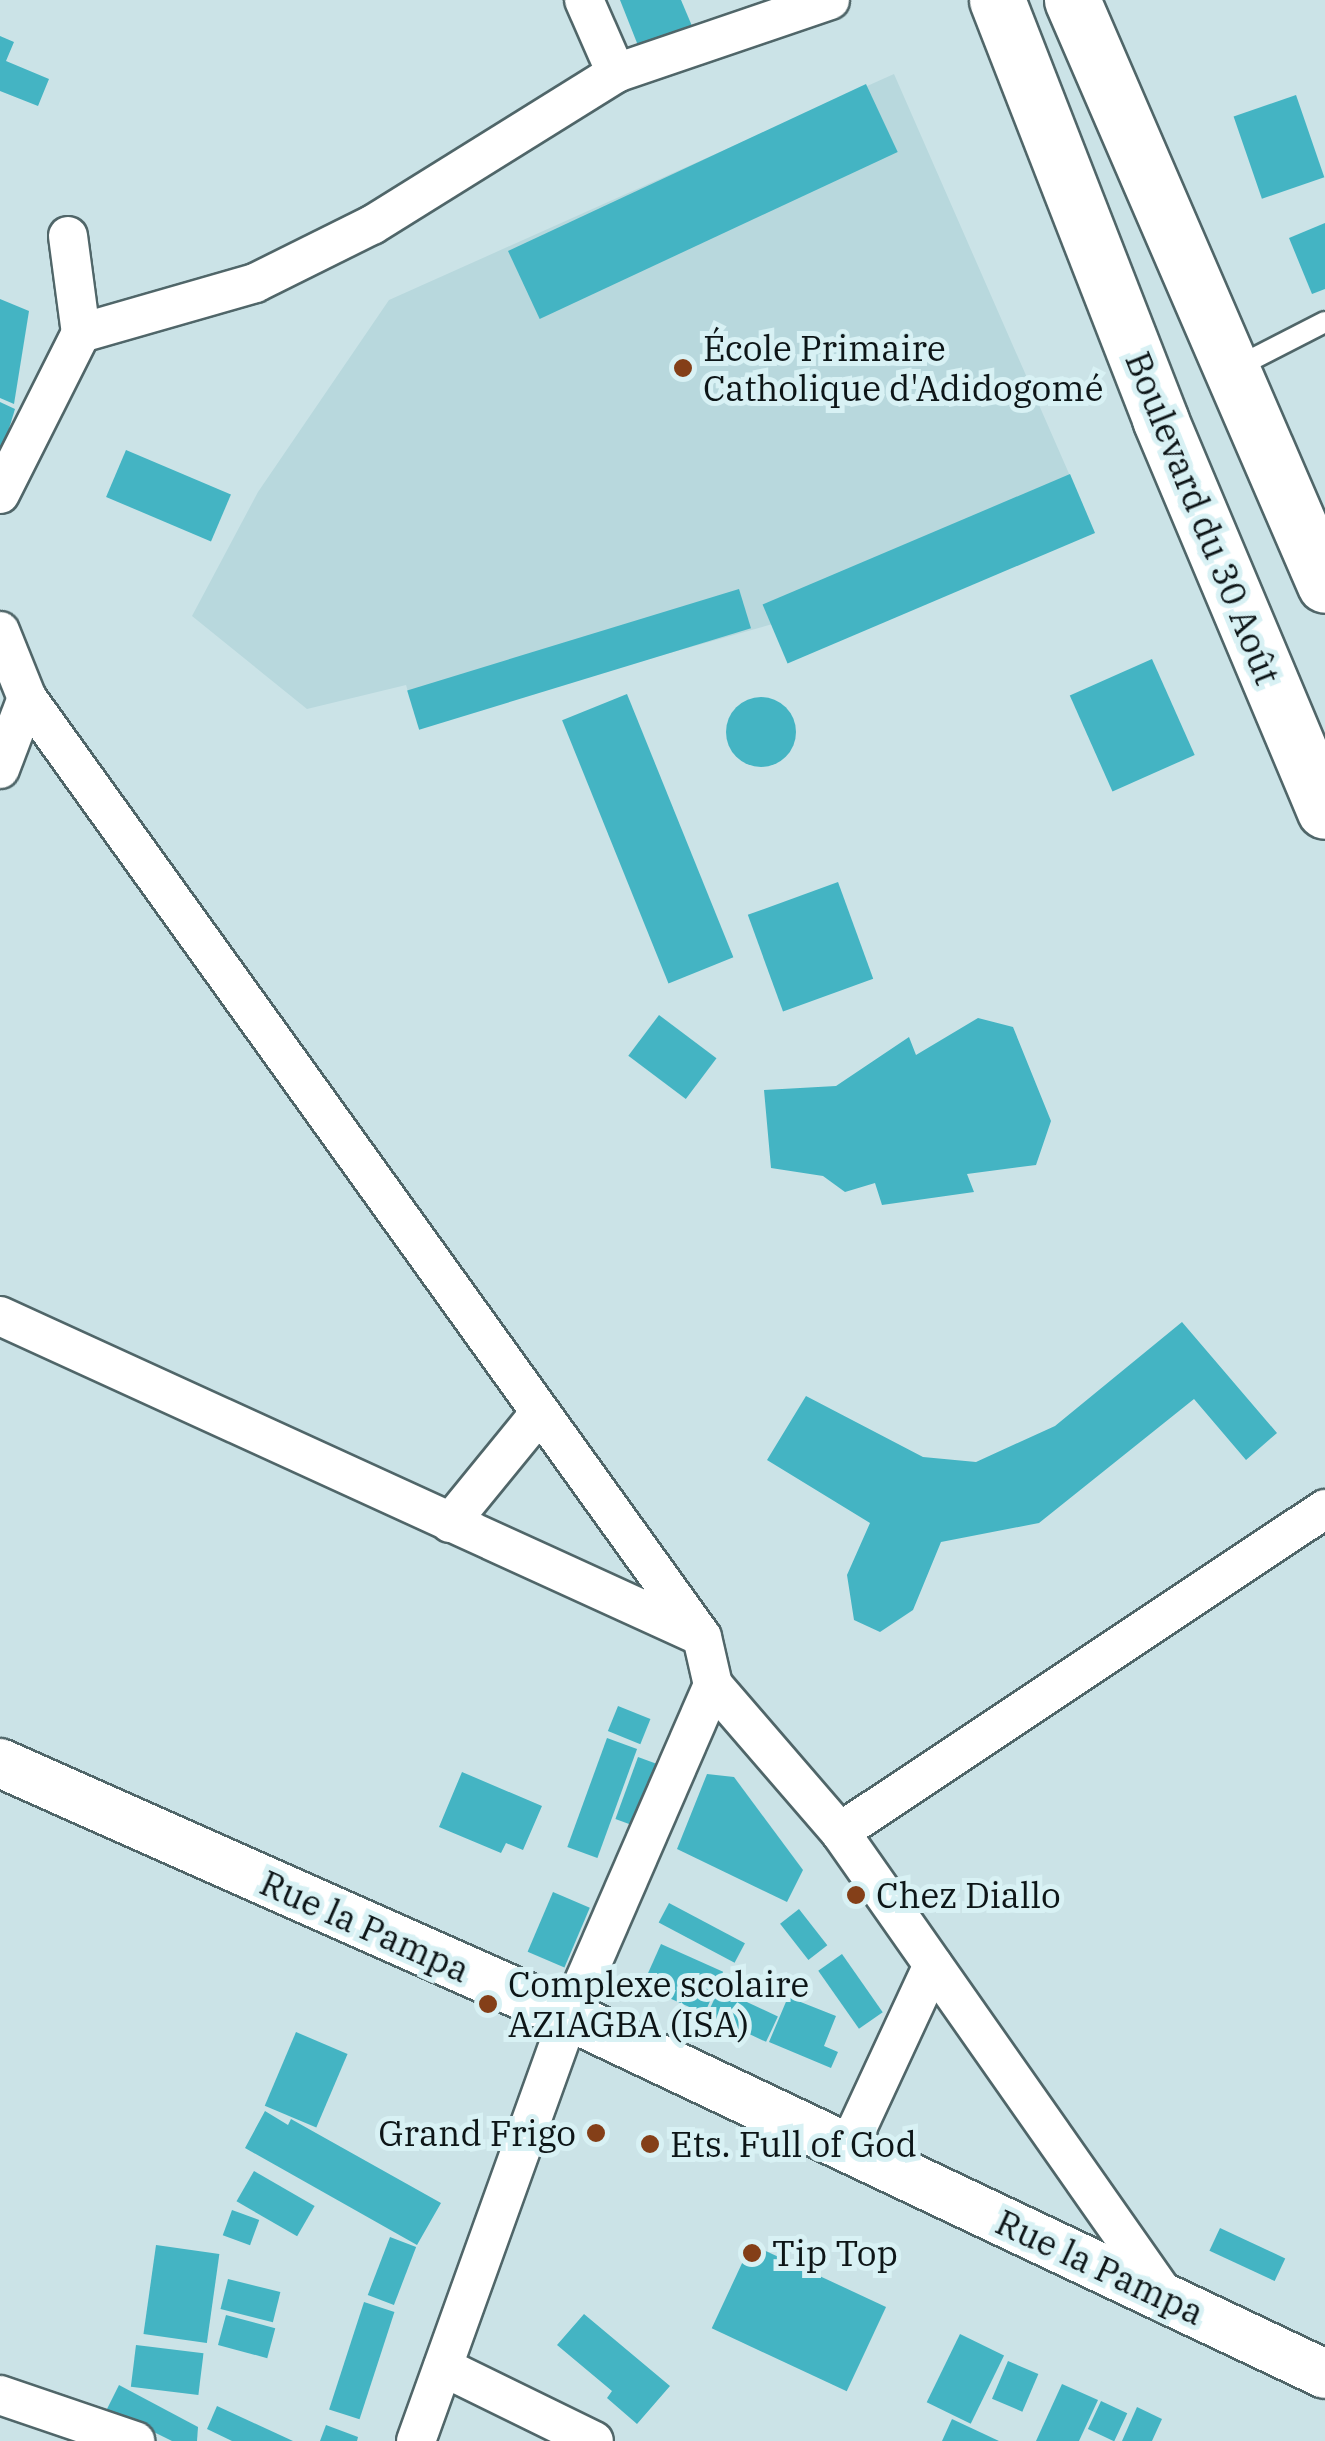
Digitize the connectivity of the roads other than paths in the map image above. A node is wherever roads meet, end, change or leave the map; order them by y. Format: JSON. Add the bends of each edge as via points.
{"nodes":[{"id":1,"x":584,"y":0,"type":"edge"},
{"id":2,"x":830,"y":0,"type":"edge"},
{"id":3,"x":998,"y":0,"type":"edge"},
{"id":4,"x":1072,"y":0,"type":"edge"},
{"id":5,"x":616,"y":73,"type":"junction"},
{"id":6,"x":68,"y":236,"type":"dead end"},
{"id":7,"x":1325,"y":322,"type":"edge"},
{"id":8,"x":80,"y":332,"type":"junction"},
{"id":9,"x":1228,"y":371,"type":"junction"},
{"id":10,"x":0,"y":494,"type":"edge"},
{"id":11,"x":1325,"y":584,"type":"edge"},
{"id":12,"x":0,"y":631,"type":"edge"},
{"id":13,"x":26,"y":698,"type":"junction"},
{"id":14,"x":0,"y":770,"type":"edge"},
{"id":15,"x":1325,"y":811,"type":"edge"},
{"id":16,"x":0,"y":1316,"type":"edge"},
{"id":17,"x":539,"y":1414,"type":"junction"},
{"id":18,"x":1325,"y":1508,"type":"edge"},
{"id":19,"x":450,"y":1523,"type":"junction"},
{"id":20,"x":702,"y":1637,"type":"junction"},
{"id":21,"x":713,"y":1685,"type":"junction"},
{"id":22,"x":0,"y":1763,"type":"edge"},
{"id":23,"x":840,"y":1832,"type":"junction"},
{"id":24,"x":934,"y":1965,"type":"junction"},
{"id":25,"x":569,"y":2016,"type":"junction"},
{"id":26,"x":848,"y":2150,"type":"junction"},
{"id":27,"x":1166,"y":2297,"type":"junction"},
{"id":28,"x":443,"y":2367,"type":"junction"},
{"id":29,"x":1325,"y":2374,"type":"edge"},
{"id":30,"x":0,"y":2394,"type":"edge"},
{"id":31,"x":135,"y":2441,"type":"edge"},
{"id":32,"x":416,"y":2441,"type":"edge"},
{"id":33,"x":594,"y":2441,"type":"edge"}],
"edges":[{"from":1,"to":5,"type":"street"},
{"from":2,"to":5,"type":"street"},
{"from":3,"to":15,"type":"highway","name":"Boulevard du 30 Août","via":[[1160,418]]},
{"from":4,"to":9,"type":"highway"},
{"from":5,"to":8,"type":"street","via":[[372,225],[255,283]]},
{"from":6,"to":8,"type":"street"},
{"from":7,"to":9,"type":"lane"},
{"from":8,"to":10,"type":"street"},
{"from":9,"to":11,"type":"highway"},
{"from":12,"to":13,"type":"street"},
{"from":13,"to":14,"type":"street"},
{"from":13,"to":17,"type":"street"},
{"from":16,"to":19,"type":"street"},
{"from":17,"to":19,"type":"street"},
{"from":17,"to":20,"type":"street"},
{"from":18,"to":23,"type":"street"},
{"from":19,"to":20,"type":"street"},
{"from":20,"to":21,"type":"street"},
{"from":21,"to":23,"type":"street"},
{"from":21,"to":25,"type":"street"},
{"from":22,"to":25,"type":"street","name":"Rue la Pampa"},
{"from":23,"to":24,"type":"street"},
{"from":24,"to":26,"type":"street"},
{"from":24,"to":27,"type":"street"},
{"from":25,"to":26,"type":"street","name":"Rue la Pampa"},
{"from":25,"to":28,"type":"street"},
{"from":26,"to":27,"type":"street","name":"Rue la Pampa"},
{"from":27,"to":29,"type":"street","name":"Rue la Pampa"},
{"from":28,"to":32,"type":"street"},
{"from":28,"to":33,"type":"street"},
{"from":30,"to":31,"type":"street"}]}
